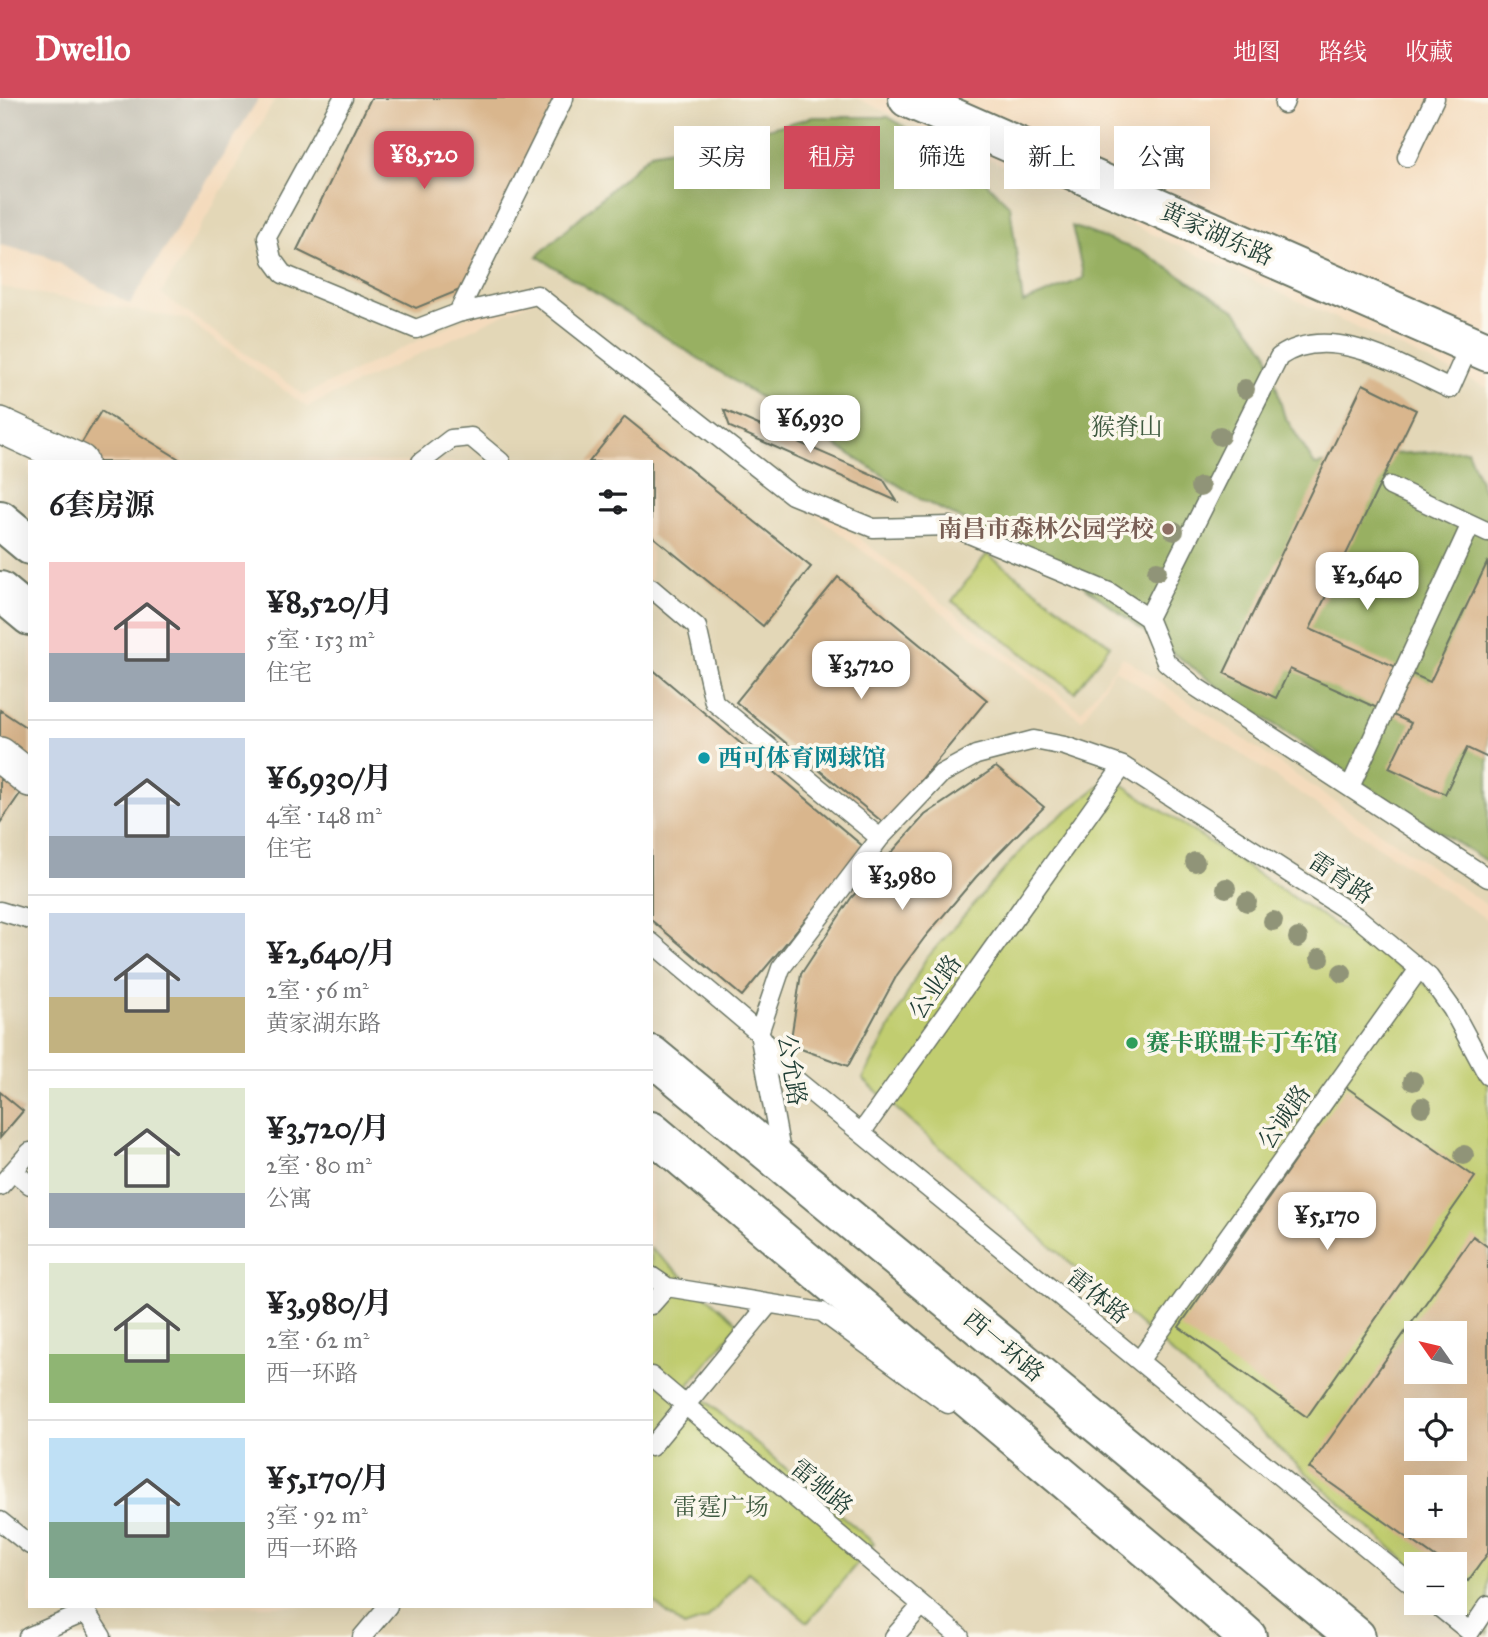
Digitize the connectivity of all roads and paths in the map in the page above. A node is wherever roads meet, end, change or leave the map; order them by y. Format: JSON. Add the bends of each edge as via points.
{"nodes":[{"id":1,"x":343,"y":98,"type":"edge"},
{"id":2,"x":565,"y":98,"type":"edge"},
{"id":3,"x":908,"y":98,"type":"edge"},
{"id":4,"x":1435,"y":98,"type":"edge"},
{"id":5,"x":1408,"y":157,"type":"dead end"},
{"id":6,"x":457,"y":313,"type":"junction"},
{"id":7,"x":1479,"y":348,"type":"edge"},
{"id":8,"x":0,"y":425,"type":"edge"},
{"id":9,"x":76,"y":460,"type":"edge"},
{"id":10,"x":424,"y":460,"type":"edge"},
{"id":11,"x":499,"y":460,"type":"edge"},
{"id":12,"x":1390,"y":486,"type":"dead end"},
{"id":13,"x":0,"y":520,"type":"edge"},
{"id":14,"x":1471,"y":524,"type":"junction"},
{"id":15,"x":1488,"y":532,"type":"edge"},
{"id":16,"x":28,"y":543,"type":"edge"},
{"id":17,"x":653,"y":590,"type":"edge"},
{"id":18,"x":0,"y":591,"type":"edge"},
{"id":19,"x":28,"y":614,"type":"edge"},
{"id":20,"x":1148,"y":618,"type":"junction"},
{"id":21,"x":0,"y":755,"type":"edge"},
{"id":22,"x":1123,"y":766,"type":"junction"},
{"id":23,"x":28,"y":777,"type":"edge"},
{"id":24,"x":1350,"y":787,"type":"junction"},
{"id":25,"x":880,"y":838,"type":"junction"},
{"id":26,"x":1488,"y":878,"type":"edge"},
{"id":27,"x":0,"y":911,"type":"edge"},
{"id":28,"x":28,"y":919,"type":"edge"},
{"id":29,"x":653,"y":944,"type":"edge"},
{"id":30,"x":1419,"y":969,"type":"junction"},
{"id":31,"x":759,"y":1033,"type":"junction"},
{"id":32,"x":653,"y":1057,"type":"edge"},
{"id":33,"x":1488,"y":1076,"type":"edge"},
{"id":34,"x":653,"y":1133,"type":"edge"},
{"id":35,"x":861,"y":1133,"type":"junction"},
{"id":36,"x":28,"y":1154,"type":"edge"},
{"id":37,"x":783,"y":1164,"type":"junction"},
{"id":38,"x":13,"y":1171,"type":"junction"},
{"id":39,"x":28,"y":1183,"type":"edge"},
{"id":40,"x":0,"y":1186,"type":"edge"},
{"id":41,"x":659,"y":1288,"type":"edge"},
{"id":42,"x":769,"y":1304,"type":"junction"},
{"id":43,"x":1139,"y":1361,"type":"junction"},
{"id":44,"x":653,"y":1378,"type":"edge"},
{"id":45,"x":686,"y":1404,"type":"junction"},
{"id":46,"x":653,"y":1445,"type":"edge"},
{"id":47,"x":0,"y":1521,"type":"edge"},
{"id":48,"x":28,"y":1543,"type":"edge"},
{"id":49,"x":1156,"y":1556,"type":"junction"},
{"id":50,"x":1404,"y":1578,"type":"edge"},
{"id":51,"x":922,"y":1605,"type":"junction"},
{"id":52,"x":1488,"y":1605,"type":"edge"},
{"id":53,"x":386,"y":1608,"type":"edge"},
{"id":54,"x":84,"y":1609,"type":"edge"},
{"id":55,"x":1449,"y":1615,"type":"edge"},
{"id":56,"x":28,"y":1637,"type":"edge"},
{"id":57,"x":102,"y":1637,"type":"edge"},
{"id":58,"x":362,"y":1637,"type":"edge"},
{"id":59,"x":894,"y":1637,"type":"edge"},
{"id":60,"x":960,"y":1637,"type":"edge"},
{"id":61,"x":1247,"y":1637,"type":"edge"},
{"id":62,"x":1356,"y":1637,"type":"edge"}],
"edges":[{"from":1,"to":6,"type":"lane","via":[[267,237],[272,259],[283,274],[416,330]]},
{"from":2,"to":6,"type":"lane"},
{"from":3,"to":7,"type":"main road","name":"黄家湖东路"},
{"from":4,"to":5,"type":"lane"},
{"from":6,"to":20,"type":"lane","via":[[537,295],[792,495],[873,528],[950,526],[1109,592]]},
{"from":7,"to":20,"type":"lane","via":[[1450,389],[1349,347],[1293,347],[1279,357]]},
{"from":8,"to":9,"type":"street"},
{"from":10,"to":11,"type":"lane","via":[[451,439],[471,437]]},
{"from":12,"to":14,"type":"lane"},
{"from":13,"to":16,"type":"main road"},
{"from":14,"to":15,"type":"lane"},
{"from":14,"to":24,"type":"lane"},
{"from":17,"to":25,"type":"lane","via":[[697,626],[714,702]]},
{"from":18,"to":19,"type":"main road"},
{"from":20,"to":24,"type":"lane","via":[[1166,662],[1196,687]]},
{"from":21,"to":23,"type":"street"},
{"from":22,"to":25,"type":"lane","name":"公允路","via":[[1034,740],[976,755],[941,774]]},
{"from":22,"to":30,"type":"lane","name":"雷育路","via":[[1357,917]]},
{"from":22,"to":35,"type":"lane","name":"公业路"},
{"from":24,"to":26,"type":"lane"},
{"from":25,"to":31,"type":"lane","name":"公允路","via":[[781,968]]},
{"from":27,"to":28,"type":"lane"},
{"from":29,"to":31,"type":"lane","name":"雷体路"},
{"from":30,"to":33,"type":"lane","name":"雷育路","via":[[1452,1009]]},
{"from":30,"to":43,"type":"lane","name":"公诚路"},
{"from":31,"to":35,"type":"lane","name":"雷体路","via":[[784,1070]]},
{"from":31,"to":37,"type":"lane","name":"公允路"},
{"from":32,"to":37,"type":"main road","name":"西一环路"},
{"from":34,"to":49,"type":"main road"},
{"from":35,"to":43,"type":"lane","name":"雷体路"},
{"from":36,"to":38,"type":"lane"},
{"from":37,"to":62,"type":"main road","name":"西一环路"},
{"from":38,"to":39,"type":"lane"},
{"from":38,"to":40,"type":"lane"},
{"from":41,"to":42,"type":"lane"},
{"from":42,"to":45,"type":"lane"},
{"from":42,"to":49,"type":"lane","via":[[822,1312]]},
{"from":43,"to":50,"type":"lane","name":"雷体路"},
{"from":44,"to":45,"type":"lane","name":"雷驰路"},
{"from":45,"to":46,"type":"lane"},
{"from":45,"to":51,"type":"lane","name":"雷驰路"},
{"from":47,"to":48,"type":"lane"},
{"from":49,"to":61,"type":"main road"},
{"from":51,"to":59,"type":"lane"},
{"from":51,"to":60,"type":"lane","name":"雷驰路"},
{"from":52,"to":55,"type":"lane","via":[[1470,1632]]},
{"from":53,"to":58,"type":"lane"},
{"from":54,"to":56,"type":"lane"},
{"from":54,"to":57,"type":"lane"}]}
